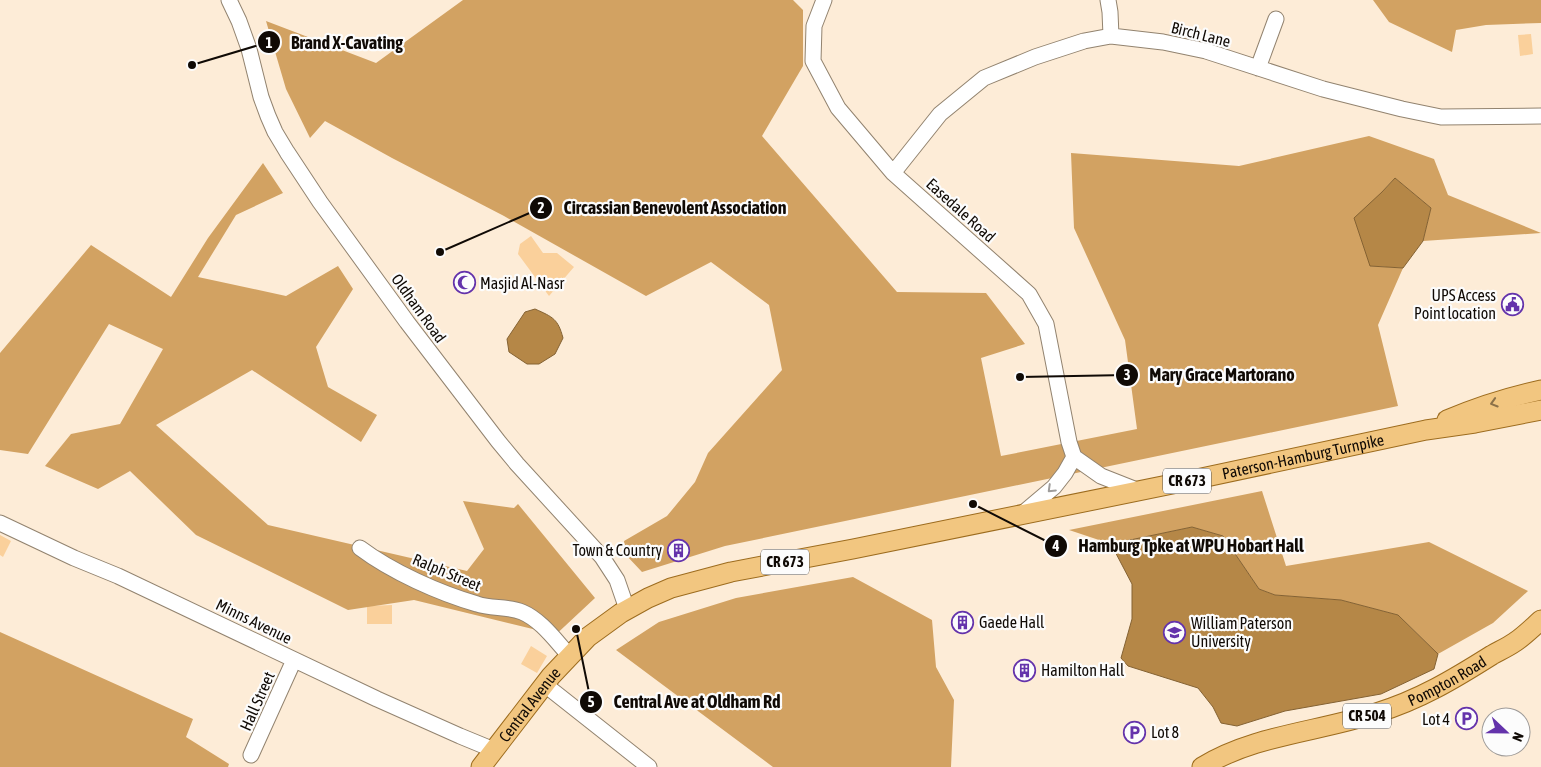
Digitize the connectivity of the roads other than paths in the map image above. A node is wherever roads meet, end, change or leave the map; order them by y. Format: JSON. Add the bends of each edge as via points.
{"nodes":[{"id":1,"x":229,"y":0,"type":"edge"},
{"id":2,"x":824,"y":0,"type":"edge"},
{"id":3,"x":1108,"y":0,"type":"edge"},
{"id":4,"x":1276,"y":19,"type":"dead end"},
{"id":5,"x":1111,"y":36,"type":"junction"},
{"id":6,"x":1258,"y":68,"type":"junction"},
{"id":7,"x":1541,"y":116,"type":"edge"},
{"id":8,"x":893,"y":173,"type":"junction"},
{"id":9,"x":1541,"y":390,"type":"edge"},
{"id":10,"x":1541,"y":410,"type":"edge"},
{"id":11,"x":1426,"y":430,"type":"junction"},
{"id":12,"x":1074,"y":457,"type":"junction"},
{"id":13,"x":1139,"y":491,"type":"junction"},
{"id":14,"x":1021,"y":515,"type":"junction"},
{"id":15,"x":0,"y":523,"type":"edge"},
{"id":16,"x":360,"y":548,"type":"dead end"},
{"id":17,"x":627,"y":609,"type":"junction"},
{"id":18,"x":1541,"y":620,"type":"edge"},
{"id":19,"x":569,"y":655,"type":"junction"},
{"id":20,"x":294,"y":660,"type":"junction"},
{"id":21,"x":544,"y":684,"type":"junction"},
{"id":22,"x":494,"y":750,"type":"junction"},
{"id":23,"x":251,"y":755,"type":"dead end"},
{"id":24,"x":482,"y":767,"type":"edge"},
{"id":25,"x":650,"y":767,"type":"edge"},
{"id":26,"x":1202,"y":767,"type":"edge"}],
"edges":[{"from":1,"to":17,"type":"street","name":"Oldham Road","via":[[239,21],[268,116],[320,202],[498,441],[602,557],[617,580]]},
{"from":2,"to":8,"type":"street","name":"Easedale Road","via":[[814,26],[813,62],[838,108]]},
{"from":3,"to":5,"type":"street"},
{"from":4,"to":6,"type":"street"},
{"from":5,"to":6,"type":"street","name":"Birch Lane","via":[[1163,42]]},
{"from":5,"to":8,"type":"street","name":"Birch Lane","via":[[1035,56],[984,78],[940,114]]},
{"from":6,"to":7,"type":"street","name":"Birch Lane","via":[[1323,89],[1441,117]]},
{"from":8,"to":12,"type":"street","name":"Easedale Road","via":[[1029,294],[1046,324]]},
{"from":9,"to":11,"type":"main road","name":"Paterson-Hamburg Turnpike","number":"CR 673","one_way":true,"via":[[1474,409]]},
{"from":10,"to":11,"type":"main road","name":"Paterson-Hamburg Turnpike"},
{"from":11,"to":13,"type":"main road","name":"Paterson-Hamburg Turnpike","number":"CR 673"},
{"from":12,"to":13,"type":"street","via":[[1101,476]]},
{"from":12,"to":14,"type":"street","one_way":true,"via":[[1054,488]]},
{"from":13,"to":14,"type":"main road","name":"Paterson-Hamburg Turnpike","number":"CR 673"},
{"from":14,"to":17,"type":"main road","name":"Paterson-Hamburg Turnpike","number":"CR 673","via":[[731,572],[656,595]]},
{"from":15,"to":20,"type":"street","name":"Minns Avenue"},
{"from":16,"to":19,"type":"street","name":"Ralph Street","via":[[428,586],[480,605],[521,612],[535,620]]},
{"from":17,"to":19,"type":"main road","name":"Central Avenue","number":"CR 673"},
{"from":18,"to":26,"type":"main road","name":"Pompton Road","number":"CR 504","via":[[1516,642],[1435,690],[1375,714],[1236,749]]},
{"from":19,"to":21,"type":"main road","name":"Central Avenue","number":"CR 673"},
{"from":20,"to":22,"type":"street","name":"Minns Avenue"},
{"from":20,"to":23,"type":"street","name":"Hall Street"},
{"from":21,"to":22,"type":"main road","name":"Central Avenue","number":"CR 673"},
{"from":21,"to":25,"type":"street"},
{"from":22,"to":24,"type":"main road","name":"Central Avenue","number":"CR 673"}]}
